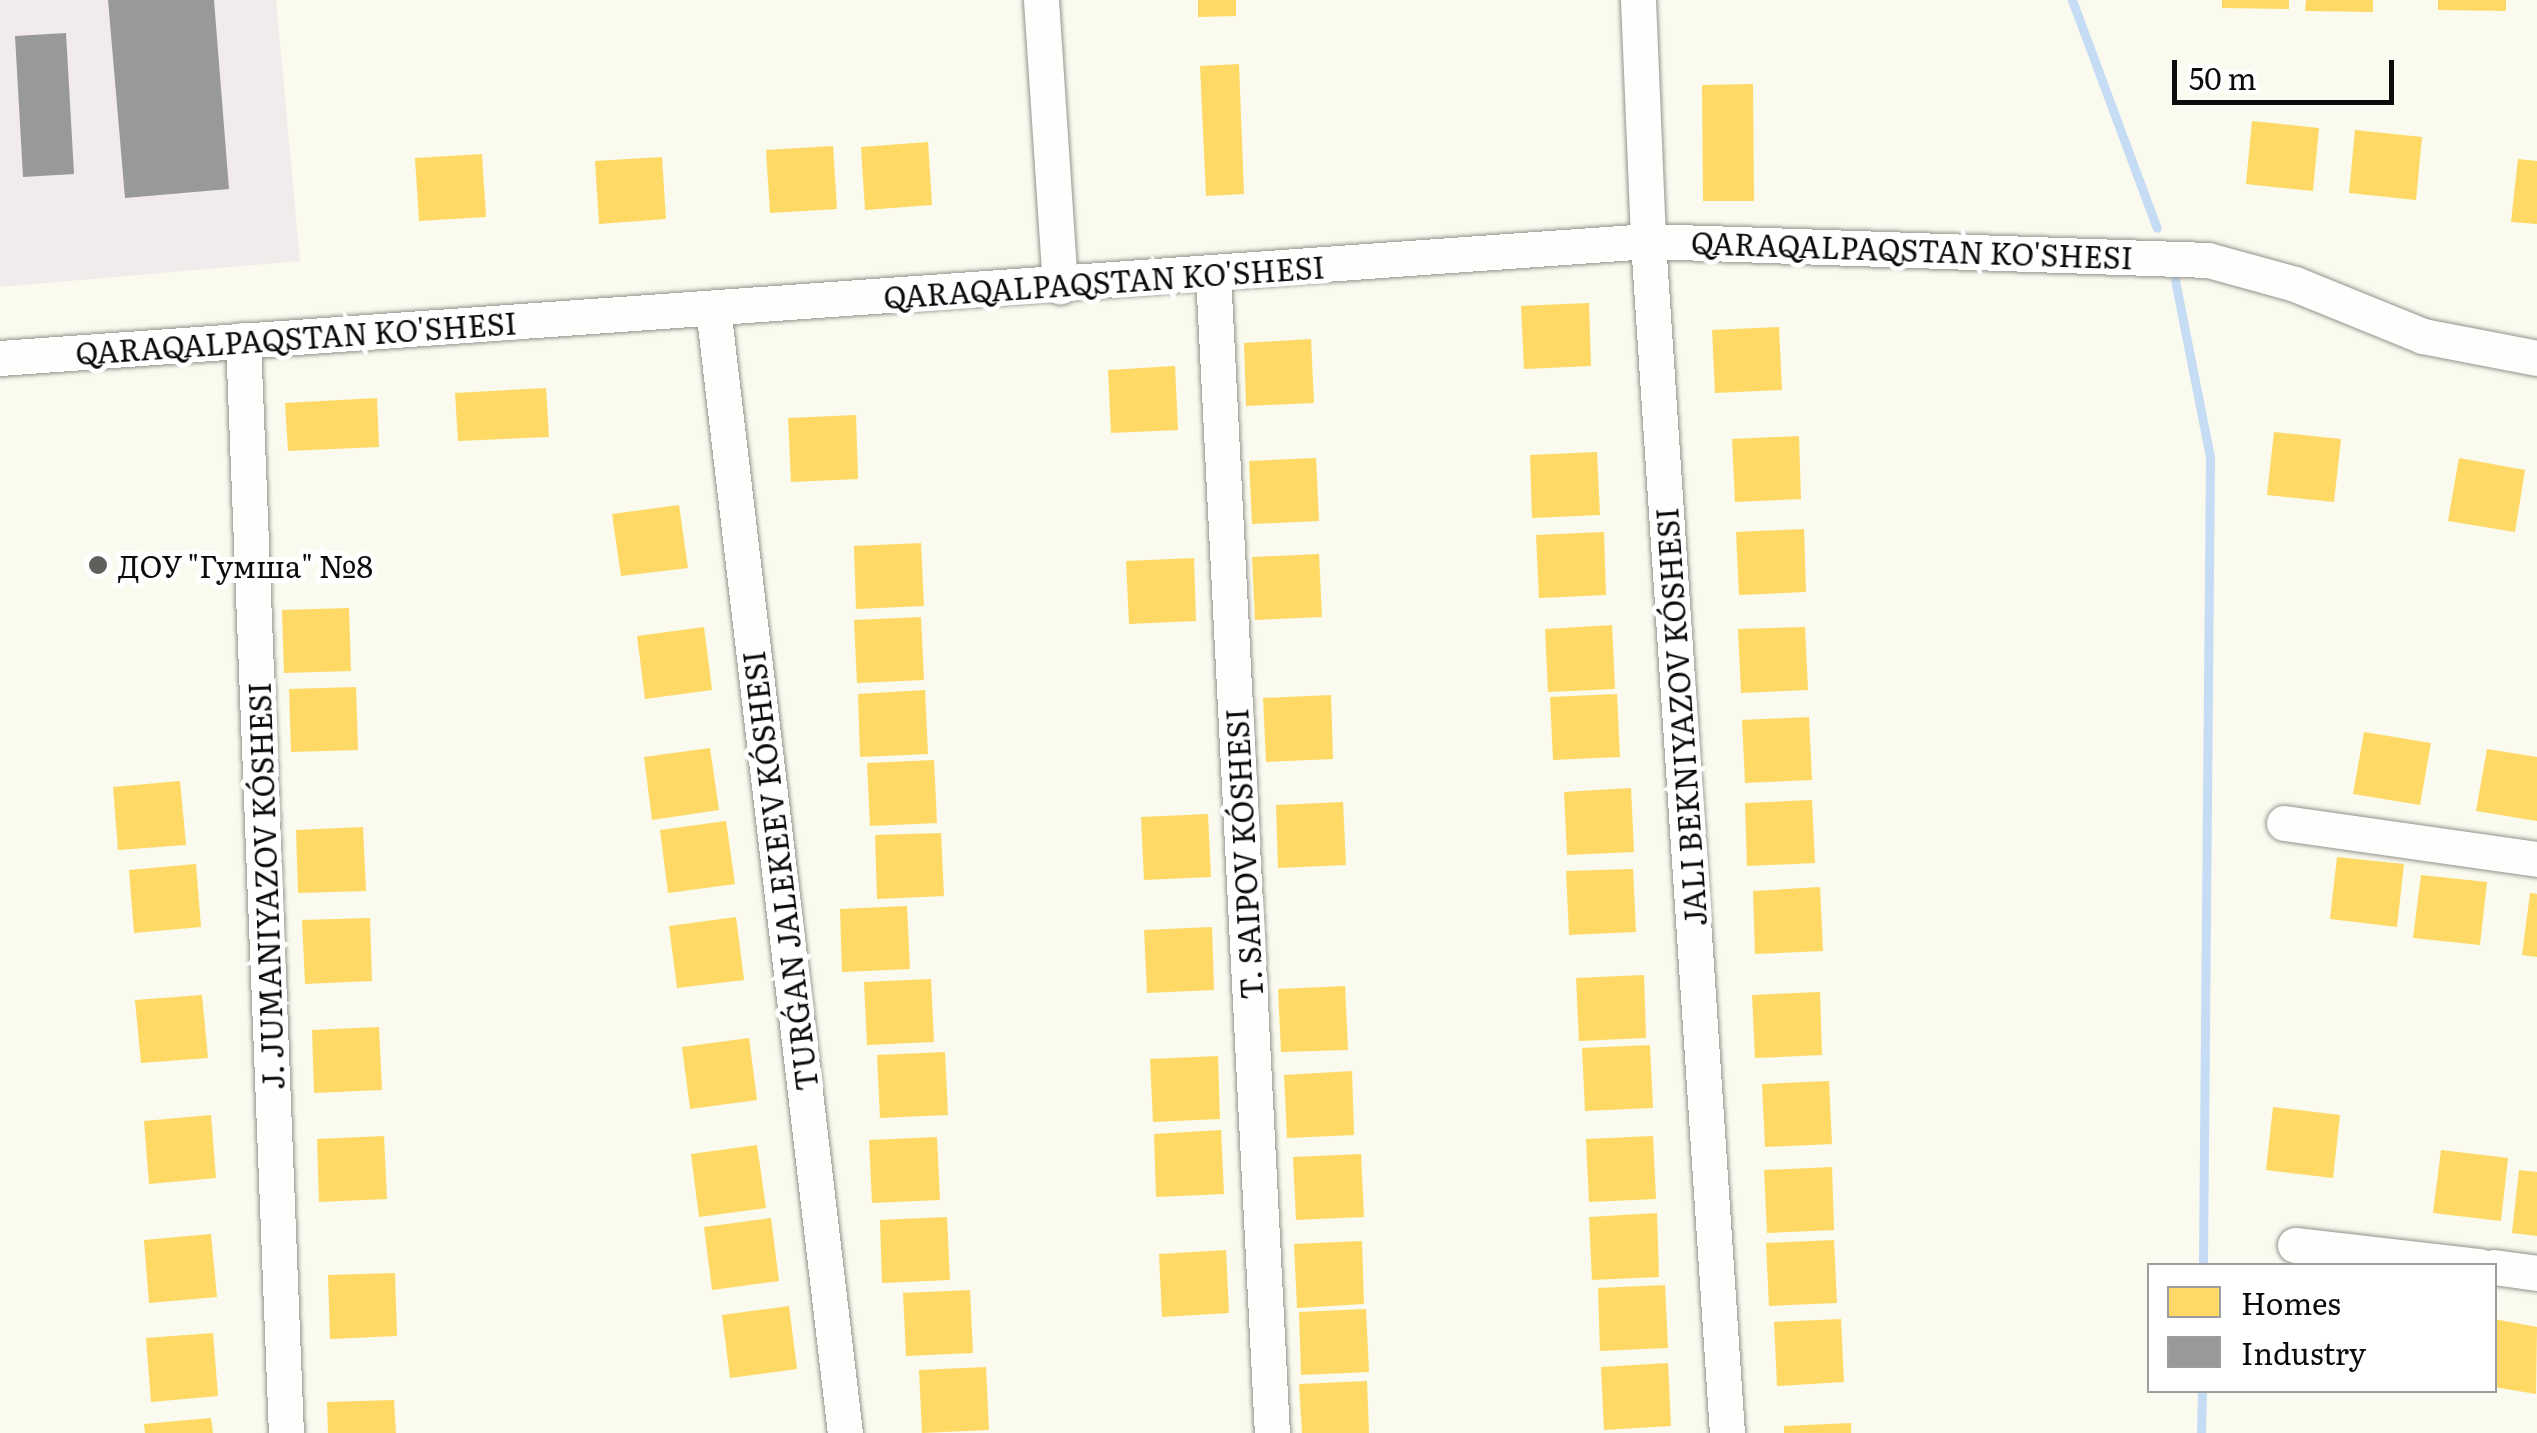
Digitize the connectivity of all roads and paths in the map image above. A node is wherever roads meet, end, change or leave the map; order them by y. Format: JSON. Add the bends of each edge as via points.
{"nodes":[{"id":1,"x":1041,"y":0,"type":"edge"},
{"id":2,"x":1638,"y":0,"type":"edge"},
{"id":3,"x":1648,"y":241,"type":"junction"},
{"id":4,"x":1213,"y":274,"type":"junction"},
{"id":5,"x":1060,"y":286,"type":"junction"},
{"id":6,"x":713,"y":308,"type":"junction"},
{"id":7,"x":242,"y":340,"type":"junction"},
{"id":8,"x":0,"y":358,"type":"edge"},
{"id":9,"x":2537,"y":358,"type":"edge"},
{"id":10,"x":2284,"y":823,"type":"dead end"},
{"id":11,"x":2537,"y":859,"type":"edge"},
{"id":12,"x":2295,"y":1245,"type":"dead end"},
{"id":13,"x":2454,"y":1263,"type":"edge"},
{"id":14,"x":2497,"y":1267,"type":"edge"},
{"id":15,"x":2537,"y":1273,"type":"edge"},
{"id":16,"x":286,"y":1433,"type":"edge"},
{"id":17,"x":845,"y":1433,"type":"edge"},
{"id":18,"x":1272,"y":1433,"type":"edge"},
{"id":19,"x":1728,"y":1433,"type":"edge"}],
"edges":[{"from":1,"to":5,"type":"street"},
{"from":2,"to":3,"type":"street","name":"JALI BEKNIYAZOV KÓSHESI"},
{"from":3,"to":4,"type":"street","name":"QARAQALPAQSTAN KO'SHESI"},
{"from":3,"to":9,"type":"street","name":"QARAQALPAQSTAN KO'SHESI","via":[[2208,260],[2295,284],[2422,336]]},
{"from":3,"to":19,"type":"street","name":"JALI BEKNIYAZOV KÓSHESI"},
{"from":4,"to":5,"type":"street","name":"QARAQALPAQSTAN KO'SHESI"},
{"from":4,"to":18,"type":"street","name":"T. SAIPOV KÓSHESI"},
{"from":5,"to":6,"type":"street","name":"QARAQALPAQSTAN KO'SHESI"},
{"from":6,"to":7,"type":"street","name":"QARAQALPAQSTAN KO'SHESI"},
{"from":6,"to":17,"type":"street","name":"TURǴAN JALEKEEV KÓSHESI"},
{"from":7,"to":8,"type":"street","name":"QARAQALPAQSTAN KO'SHESI"},
{"from":7,"to":16,"type":"street","name":"J. JUMANIYAZOV KÓSHESI"},
{"from":10,"to":11,"type":"street"},
{"from":12,"to":13,"type":"street"},
{"from":14,"to":15,"type":"street"}]}
